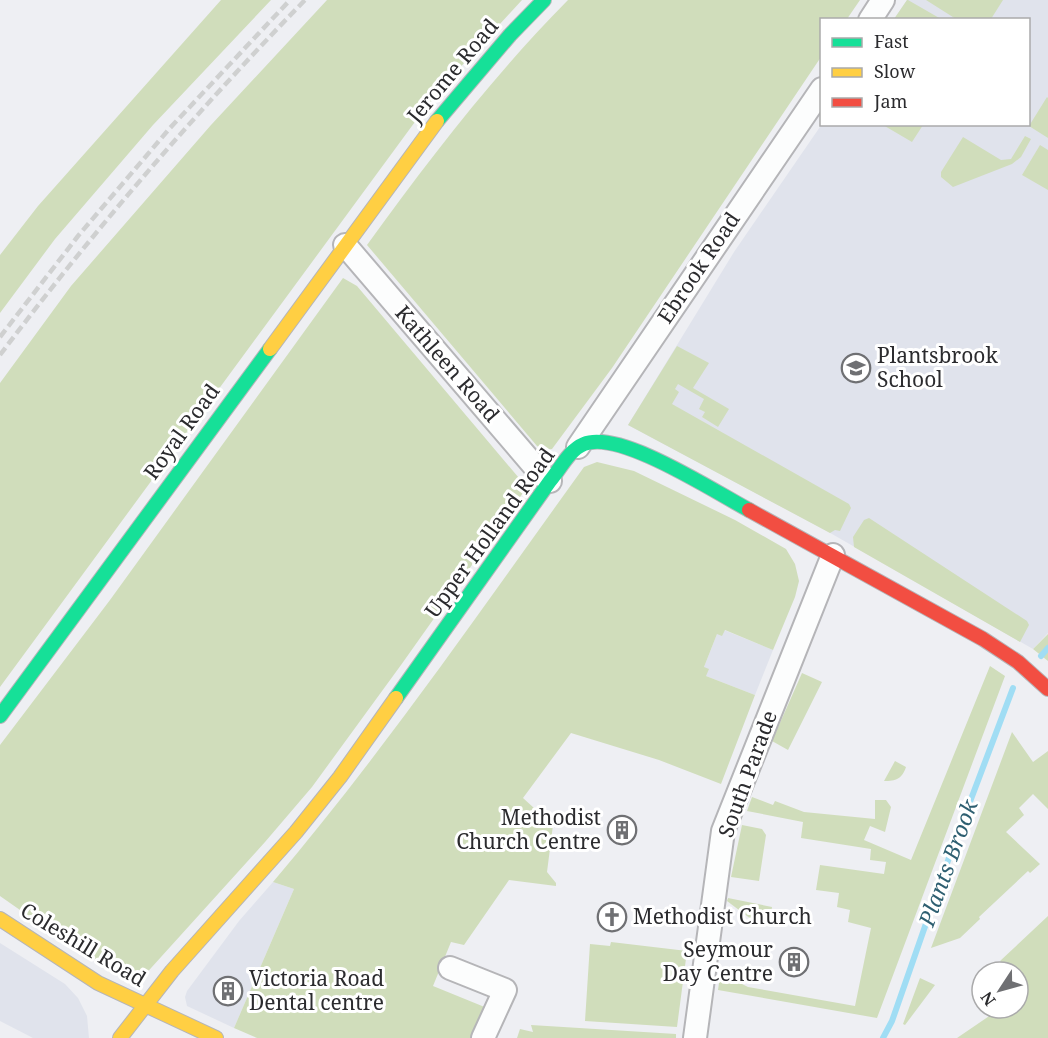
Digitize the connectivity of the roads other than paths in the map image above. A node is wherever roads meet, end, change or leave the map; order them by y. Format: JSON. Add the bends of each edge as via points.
{"nodes":[{"id":1,"x":544,"y":0,"type":"edge"},
{"id":2,"x":884,"y":0,"type":"edge"},
{"id":3,"x":871,"y":18,"type":"edge"},
{"id":4,"x":820,"y":92,"type":"edge"},
{"id":5,"x":398,"y":172,"type":"joint"},
{"id":6,"x":345,"y":245,"type":"junction"},
{"id":7,"x":578,"y":447,"type":"junction"},
{"id":8,"x":550,"y":482,"type":"junction"},
{"id":9,"x":833,"y":555,"type":"junction"},
{"id":10,"x":1048,"y":689,"type":"edge"},
{"id":11,"x":0,"y":716,"type":"edge"},
{"id":12,"x":0,"y":919,"type":"edge"},
{"id":13,"x":450,"y":969,"type":"dead end"},
{"id":14,"x":98,"y":983,"type":"junction"},
{"id":15,"x":104,"y":1005,"type":"dead end"},
{"id":16,"x":145,"y":1006,"type":"junction"},
{"id":17,"x":120,"y":1038,"type":"edge"},
{"id":18,"x":216,"y":1038,"type":"edge"},
{"id":19,"x":483,"y":1038,"type":"edge"},
{"id":20,"x":695,"y":1038,"type":"edge"}],
"edges":[{"from":1,"to":5,"type":"street","name":"Jerome Road","via":[[510,35]]},
{"from":2,"to":3,"type":"street"},
{"from":4,"to":7,"type":"street","name":"Ebrook Road"},
{"from":5,"to":6,"type":"street","name":"Royal Road"},
{"from":6,"to":8,"type":"street","name":"Kathleen Road"},
{"from":6,"to":11,"type":"street","name":"Royal Road"},
{"from":7,"to":8,"type":"street","name":"Upper Holland Road"},
{"from":7,"to":9,"type":"street","name":"Upper Holland Road","via":[[592,441],[604,442],[655,459]]},
{"from":8,"to":16,"type":"street","name":"Upper Holland Road","via":[[340,777]]},
{"from":9,"to":10,"type":"street","name":"Upper Holland Road","via":[[1010,656]]},
{"from":9,"to":20,"type":"street","name":"South Parade","via":[[723,831]]},
{"from":12,"to":14,"type":"street","name":"Coleshill Road"},
{"from":13,"to":19,"type":"street","via":[[505,990]]},
{"from":14,"to":15,"type":"street"},
{"from":14,"to":16,"type":"street","name":"Coleshill Road"},
{"from":16,"to":17,"type":"street","name":"Upper Holland Road"},
{"from":16,"to":18,"type":"street","name":"Coleshill Road"}]}
